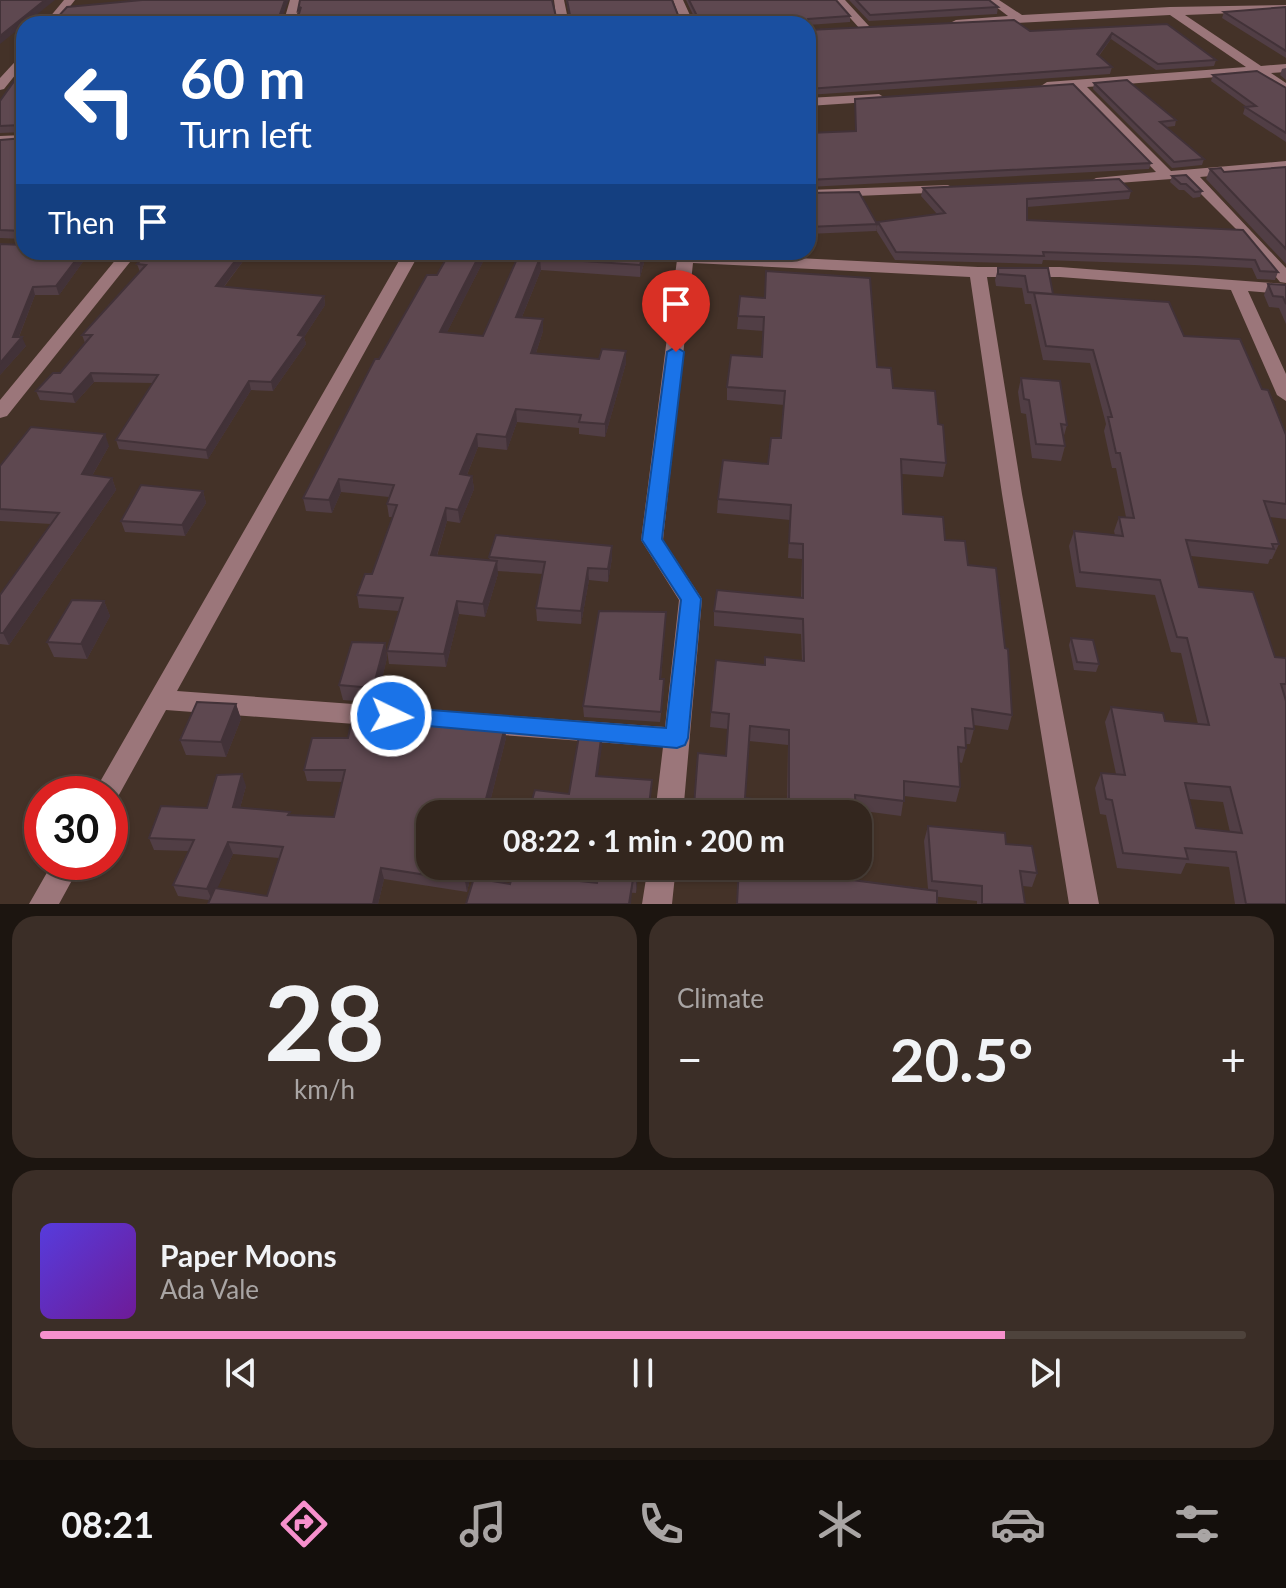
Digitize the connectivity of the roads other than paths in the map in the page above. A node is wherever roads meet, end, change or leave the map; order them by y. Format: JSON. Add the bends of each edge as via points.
{"nodes":[{"id":1,"x":839,"y":0,"type":"edge"},
{"id":2,"x":992,"y":0,"type":"edge"},
{"id":3,"x":1153,"y":0,"type":"edge"},
{"id":4,"x":1286,"y":8,"type":"edge"},
{"id":5,"x":1173,"y":12,"type":"junction"},
{"id":6,"x":1019,"y":18,"type":"junction"},
{"id":7,"x":939,"y":25,"type":"edge"},
{"id":8,"x":880,"y":27,"type":"edge"},
{"id":9,"x":865,"y":28,"type":"junction"},
{"id":10,"x":851,"y":29,"type":"edge"},
{"id":11,"x":16,"y":65,"type":"edge"},
{"id":12,"x":1286,"y":68,"type":"edge"},
{"id":13,"x":1256,"y":71,"type":"junction"},
{"id":14,"x":2,"y":82,"type":"edge"},
{"id":15,"x":1077,"y":84,"type":"junction"},
{"id":16,"x":1034,"y":87,"type":"edge"},
{"id":17,"x":1286,"y":89,"type":"edge"},
{"id":18,"x":886,"y":98,"type":"edge"},
{"id":19,"x":816,"y":102,"type":"edge"},
{"id":20,"x":1286,"y":165,"type":"edge"},
{"id":21,"x":1189,"y":174,"type":"junction"},
{"id":22,"x":1168,"y":176,"type":"junction"},
{"id":23,"x":1075,"y":183,"type":"edge"},
{"id":24,"x":961,"y":188,"type":"edge"},
{"id":25,"x":816,"y":194,"type":"edge"},
{"id":26,"x":124,"y":260,"type":"edge"},
{"id":27,"x":407,"y":260,"type":"edge"},
{"id":28,"x":686,"y":260,"type":"edge"},
{"id":29,"x":773,"y":260,"type":"edge"},
{"id":30,"x":978,"y":272,"type":"junction"},
{"id":31,"x":1286,"y":278,"type":"edge"},
{"id":32,"x":1237,"y":285,"type":"junction"},
{"id":33,"x":1286,"y":289,"type":"edge"},
{"id":34,"x":1286,"y":395,"type":"edge"},
{"id":35,"x":0,"y":412,"type":"edge"},
{"id":36,"x":159,"y":700,"type":"junction"},
{"id":37,"x":677,"y":738,"type":"junction"},
{"id":38,"x":116,"y":776,"type":"edge"},
{"id":39,"x":670,"y":800,"type":"edge"},
{"id":40,"x":58,"y":880,"type":"edge"},
{"id":41,"x":660,"y":880,"type":"edge"},
{"id":42,"x":44,"y":904,"type":"edge"},
{"id":43,"x":657,"y":904,"type":"edge"},
{"id":44,"x":1084,"y":904,"type":"edge"}],
"edges":[{"from":1,"to":9,"type":"street"},
{"from":2,"to":6,"type":"street"},
{"from":3,"to":5,"type":"street"},
{"from":4,"to":5,"type":"street"},
{"from":5,"to":6,"type":"street"},
{"from":5,"to":13,"type":"street"},
{"from":6,"to":7,"type":"street"},
{"from":8,"to":9,"type":"street"},
{"from":9,"to":10,"type":"street"},
{"from":11,"to":14,"type":"street"},
{"from":12,"to":13,"type":"street"},
{"from":13,"to":15,"type":"street"},
{"from":13,"to":17,"type":"street"},
{"from":15,"to":16,"type":"street"},
{"from":15,"to":22,"type":"street"},
{"from":18,"to":19,"type":"street"},
{"from":20,"to":21,"type":"street"},
{"from":21,"to":22,"type":"street"},
{"from":21,"to":31,"type":"street"},
{"from":22,"to":23,"type":"street"},
{"from":24,"to":25,"type":"street"},
{"from":26,"to":35,"type":"street"},
{"from":27,"to":36,"type":"street"},
{"from":28,"to":37,"type":"street","via":[[652,540],[691,599]]},
{"from":29,"to":30,"type":"street"},
{"from":30,"to":32,"type":"street","via":[[1060,272]]},
{"from":30,"to":44,"type":"street"},
{"from":32,"to":33,"type":"street"},
{"from":32,"to":34,"type":"street"},
{"from":36,"to":37,"type":"street"},
{"from":36,"to":38,"type":"street"},
{"from":37,"to":39,"type":"street"},
{"from":40,"to":42,"type":"street"},
{"from":41,"to":43,"type":"street"}]}
